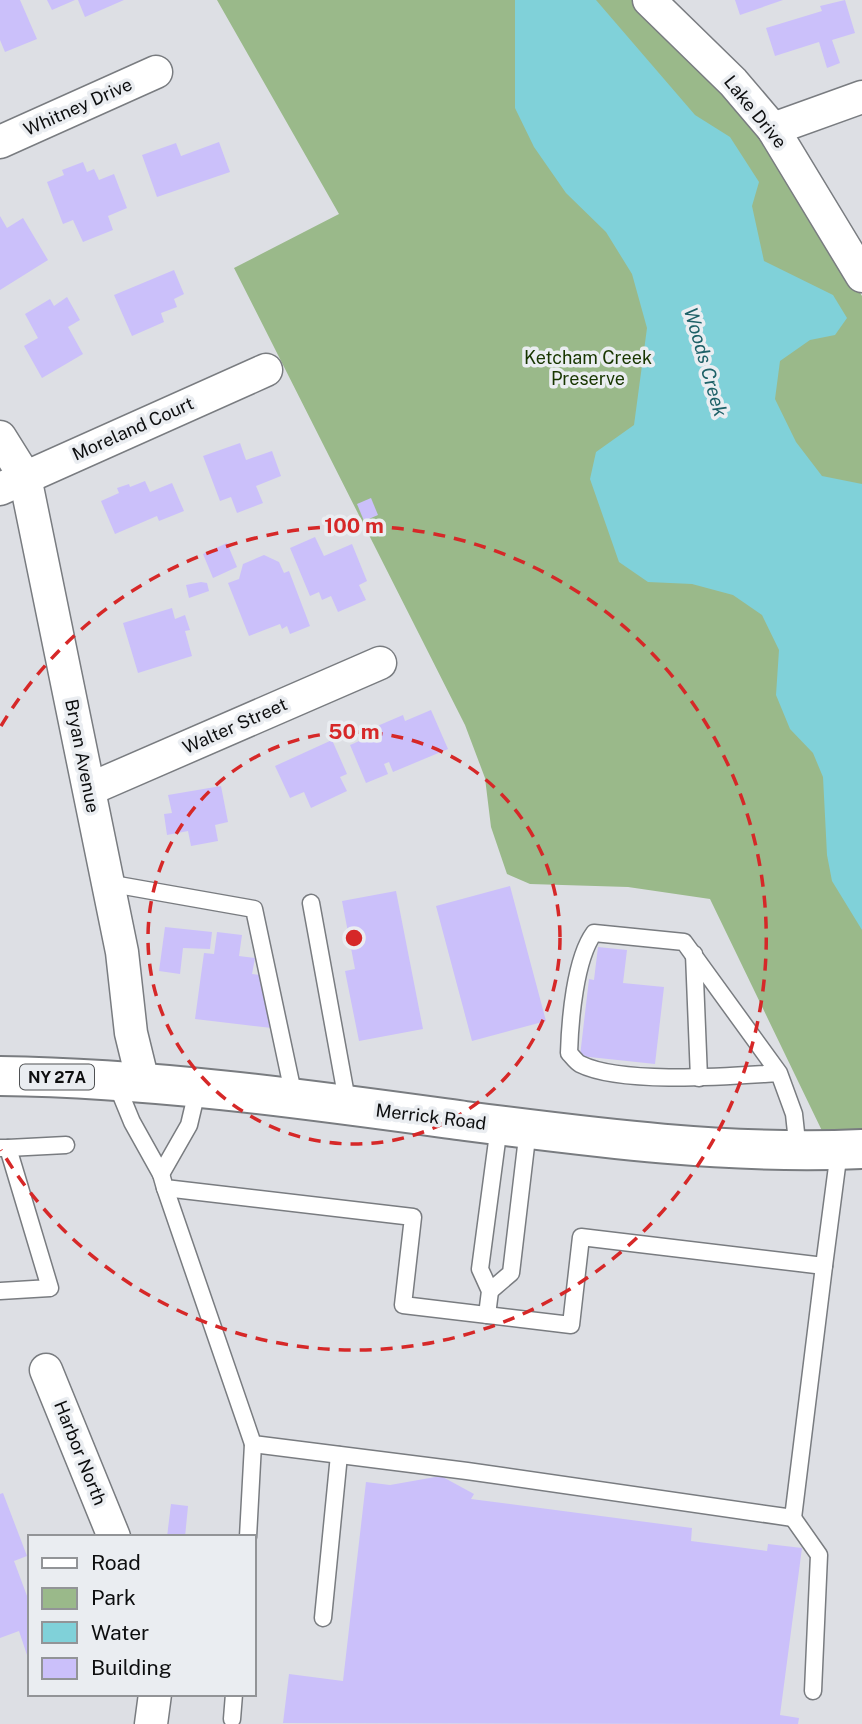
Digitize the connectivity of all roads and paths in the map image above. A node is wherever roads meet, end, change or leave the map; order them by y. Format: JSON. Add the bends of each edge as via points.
{"nodes":[{"id":1,"x":649,"y":0,"type":"edge"},
{"id":2,"x":156,"y":72,"type":"dead end"},
{"id":3,"x":862,"y":97,"type":"edge"},
{"id":4,"x":773,"y":129,"type":"junction"},
{"id":5,"x":0,"y":142,"type":"edge"},
{"id":6,"x":862,"y":276,"type":"edge"},
{"id":7,"x":266,"y":370,"type":"dead end"},
{"id":8,"x":0,"y":436,"type":"edge"},
{"id":9,"x":13,"y":483,"type":"edge"},
{"id":10,"x":380,"y":663,"type":"dead end"},
{"id":11,"x":90,"y":789,"type":"junction"},
{"id":12,"x":107,"y":883,"type":"junction"},
{"id":13,"x":311,"y":903,"type":"dead end"},
{"id":14,"x":694,"y":954,"type":"junction"},
{"id":15,"x":779,"y":1073,"type":"junction"},
{"id":16,"x":0,"y":1076,"type":"edge"},
{"id":17,"x":698,"y":1078,"type":"junction"},
{"id":18,"x":129,"y":1081,"type":"junction"},
{"id":19,"x":198,"y":1087,"type":"junction"},
{"id":20,"x":294,"y":1099,"type":"junction"},
{"id":21,"x":348,"y":1106,"type":"junction"},
{"id":22,"x":513,"y":1128,"type":"junction"},
{"id":23,"x":66,"y":1145,"type":"dead end"},
{"id":24,"x":4,"y":1148,"type":"edge"},
{"id":25,"x":851,"y":1150,"type":"edge"},
{"id":26,"x":798,"y":1152,"type":"junction"},
{"id":27,"x":163,"y":1181,"type":"junction"},
{"id":28,"x":824,"y":1266,"type":"junction"},
{"id":29,"x":0,"y":1290,"type":"edge"},
{"id":30,"x":490,"y":1291,"type":"junction"},
{"id":31,"x":487,"y":1315,"type":"junction"},
{"id":32,"x":46,"y":1370,"type":"dead end"},
{"id":33,"x":253,"y":1444,"type":"junction"},
{"id":34,"x":339,"y":1455,"type":"junction"},
{"id":35,"x":793,"y":1518,"type":"junction"},
{"id":36,"x":113,"y":1535,"type":"edge"},
{"id":37,"x":248,"y":1535,"type":"edge"},
{"id":38,"x":323,"y":1618,"type":"dead end"},
{"id":39,"x":814,"y":1691,"type":"dead end"},
{"id":40,"x":155,"y":1696,"type":"edge"},
{"id":41,"x":234,"y":1696,"type":"edge"},
{"id":42,"x":232,"y":1719,"type":"dead end"},
{"id":43,"x":151,"y":1724,"type":"edge"}],
"edges":[{"from":1,"to":4,"type":"street","name":"Lake Drive","via":[[733,82]]},
{"from":2,"to":5,"type":"street","name":"Whitney Drive"},
{"from":3,"to":4,"type":"street"},
{"from":4,"to":6,"type":"street","name":"Lake Drive"},
{"from":7,"to":9,"type":"street","name":"Moreland Court"},
{"from":8,"to":9,"type":"street","name":"Bryan Avenue"},
{"from":9,"to":11,"type":"street","name":"Bryan Avenue"},
{"from":10,"to":11,"type":"street","name":"Walter Street"},
{"from":11,"to":12,"type":"street","name":"Bryan Avenue"},
{"from":12,"to":18,"type":"street","name":"Bryan Avenue","via":[[122,952],[131,1033]]},
{"from":12,"to":20,"type":"lane","via":[[254,909]]},
{"from":13,"to":21,"type":"lane"},
{"from":14,"to":15,"type":"lane"},
{"from":14,"to":17,"type":"lane"},
{"from":14,"to":17,"type":"lane","via":[[684,942],[594,933],[586,944],[570,1023],[569,1052],[579,1064],[618,1073]]},
{"from":15,"to":17,"type":"lane"},
{"from":15,"to":26,"type":"lane","via":[[794,1114]]},
{"from":16,"to":18,"type":"main road","name":"Merrick Road","number":"NY 27A"},
{"from":18,"to":19,"type":"main road","name":"Merrick Road"},
{"from":18,"to":27,"type":"lane","via":[[132,1122]]},
{"from":19,"to":20,"type":"main road","name":"Merrick Road"},
{"from":19,"to":27,"type":"lane","via":[[189,1125]]},
{"from":20,"to":21,"type":"main road","name":"Merrick Road"},
{"from":21,"to":22,"type":"main road","name":"Merrick Road"},
{"from":22,"to":26,"type":"main road","name":"Merrick Road"},
{"from":22,"to":30,"type":"lane","via":[[480,1269]]},
{"from":22,"to":30,"type":"lane","via":[[511,1273]]},
{"from":23,"to":24,"type":"lane"},
{"from":24,"to":29,"type":"lane","via":[[50,1287]]},
{"from":25,"to":26,"type":"main road","name":"Merrick Road"},
{"from":25,"to":28,"type":"lane"},
{"from":27,"to":31,"type":"lane","via":[[413,1217],[403,1305]]},
{"from":27,"to":33,"type":"lane"},
{"from":28,"to":31,"type":"lane","via":[[581,1237],[571,1325]]},
{"from":28,"to":35,"type":"lane"},
{"from":30,"to":31,"type":"lane"},
{"from":32,"to":36,"type":"street","name":"Harbor North"},
{"from":33,"to":34,"type":"lane"},
{"from":33,"to":37,"type":"lane"},
{"from":34,"to":35,"type":"lane"},
{"from":34,"to":38,"type":"lane"},
{"from":35,"to":39,"type":"lane","via":[[819,1555]]},
{"from":40,"to":43,"type":"street"},
{"from":41,"to":42,"type":"lane"}]}
